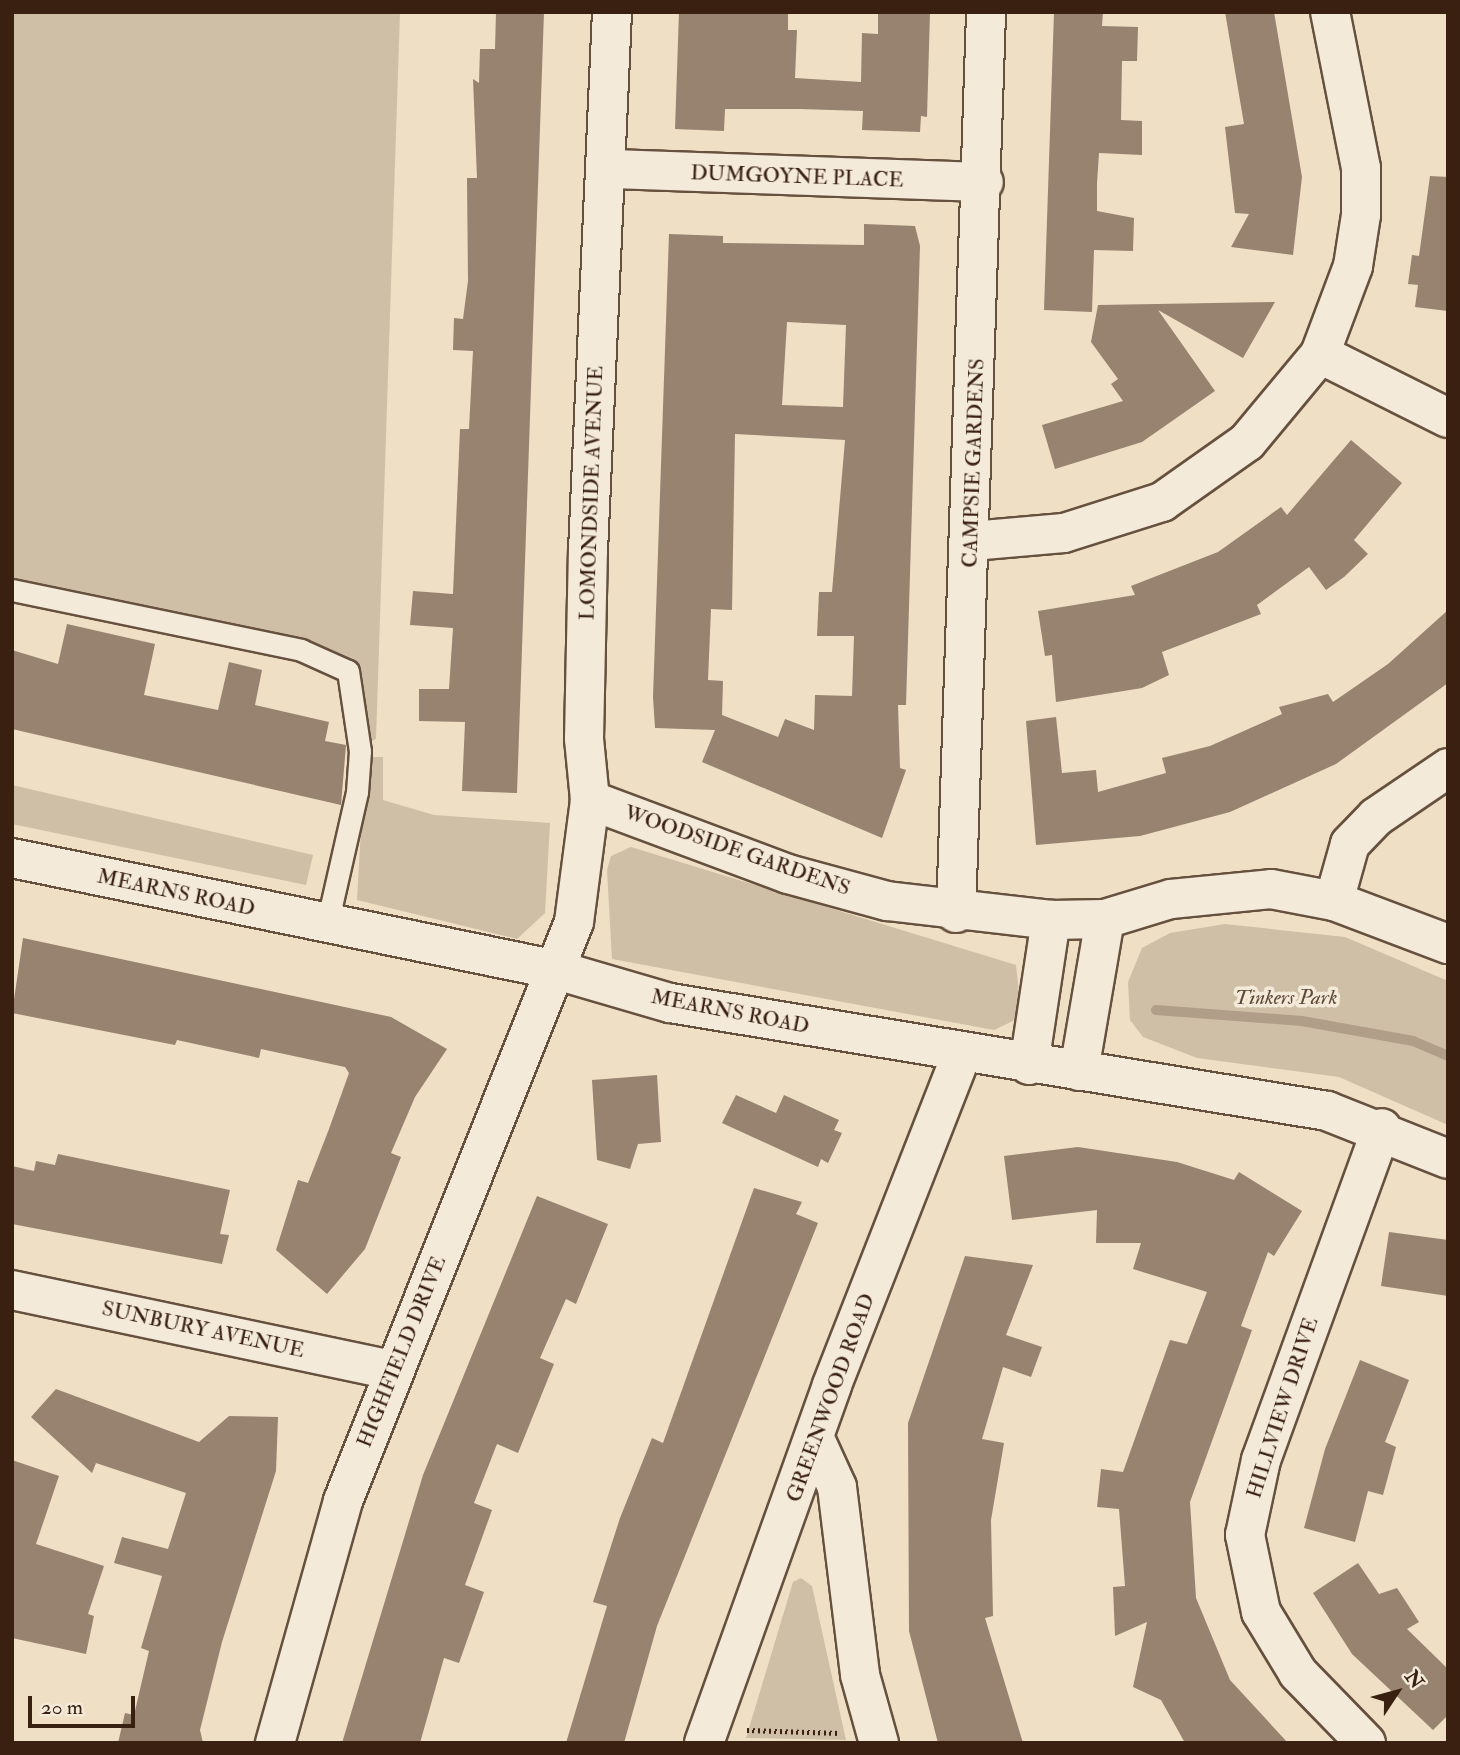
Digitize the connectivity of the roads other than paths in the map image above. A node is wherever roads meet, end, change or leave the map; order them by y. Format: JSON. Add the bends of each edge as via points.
{"nodes":[{"id":1,"x":612,"y":12,"type":"edge"},
{"id":2,"x":986,"y":12,"type":"edge"},
{"id":3,"x":1330,"y":12,"type":"edge"},
{"id":4,"x":610,"y":169,"type":"junction"},
{"id":5,"x":984,"y":182,"type":"junction"},
{"id":6,"x":1320,"y":354,"type":"junction"},
{"id":7,"x":1448,"y":418,"type":"edge"},
{"id":8,"x":972,"y":541,"type":"junction"},
{"id":9,"x":12,"y":590,"type":"edge"},
{"id":10,"x":1448,"y":768,"type":"edge"},
{"id":11,"x":590,"y":800,"type":"junction"},
{"id":12,"x":12,"y":858,"type":"edge"},
{"id":13,"x":1334,"y":901,"type":"junction"},
{"id":14,"x":956,"y":913,"type":"junction"},
{"id":15,"x":1105,"y":919,"type":"junction"},
{"id":16,"x":1051,"y":920,"type":"junction"},
{"id":17,"x":327,"y":924,"type":"junction"},
{"id":18,"x":1448,"y":944,"type":"edge"},
{"id":19,"x":557,"y":970,"type":"junction"},
{"id":20,"x":961,"y":1055,"type":"junction"},
{"id":21,"x":1030,"y":1065,"type":"junction"},
{"id":22,"x":1079,"y":1071,"type":"junction"},
{"id":23,"x":1382,"y":1128,"type":"junction"},
{"id":24,"x":1448,"y":1158,"type":"edge"},
{"id":25,"x":12,"y":1290,"type":"edge"},
{"id":26,"x":393,"y":1370,"type":"junction"},
{"id":27,"x":815,"y":1439,"type":"junction"},
{"id":28,"x":706,"y":1736,"type":"edge"},
{"id":29,"x":878,"y":1738,"type":"edge"},
{"id":30,"x":275,"y":1743,"type":"edge"},
{"id":31,"x":1366,"y":1743,"type":"edge"}],
"edges":[{"from":1,"to":4,"type":"street","name":"LOMONDSIDE AVENUE"},
{"from":2,"to":5,"type":"street","name":"CAMPSIE GARDENS"},
{"from":3,"to":6,"type":"street","via":[[1361,168],[1361,215],[1353,266]]},
{"from":4,"to":5,"type":"street","name":"DUMGOYNE PLACE"},
{"from":4,"to":11,"type":"street","name":"LOMONDSIDE AVENUE","via":[[588,551],[584,739]]},
{"from":5,"to":8,"type":"street","name":"CAMPSIE GARDENS"},
{"from":6,"to":7,"type":"street"},
{"from":6,"to":8,"type":"street","via":[[1247,442],[1162,502],[1064,533]]},
{"from":8,"to":14,"type":"street","name":"CAMPSIE GARDENS"},
{"from":9,"to":17,"type":"lane","via":[[301,650],[348,671],[360,751],[357,792]]},
{"from":10,"to":13,"type":"street","via":[[1376,817],[1350,844]]},
{"from":11,"to":14,"type":"street","name":"WOODSIDE GARDENS","via":[[788,874]]},
{"from":11,"to":19,"type":"street","name":"LOMONDSIDE AVENUE","via":[[574,922]]},
{"from":12,"to":17,"type":"street","name":"MEARNS ROAD"},
{"from":13,"to":15,"type":"street","name":"WOODSIDE GARDENS","via":[[1271,889],[1232,892],[1171,899]]},
{"from":13,"to":18,"type":"street","name":"WOODSIDE GARDENS"},
{"from":14,"to":16,"type":"street","name":"WOODSIDE GARDENS"},
{"from":15,"to":16,"type":"street","name":"WOODSIDE GARDENS"},
{"from":15,"to":22,"type":"street"},
{"from":16,"to":21,"type":"street"},
{"from":17,"to":19,"type":"street","name":"MEARNS ROAD"},
{"from":19,"to":20,"type":"street","name":"MEARNS ROAD","via":[[670,1003]]},
{"from":19,"to":26,"type":"street","name":"HIGHFIELD DRIVE"},
{"from":20,"to":21,"type":"street","name":"MEARNS ROAD"},
{"from":20,"to":27,"type":"street","name":"GREENWOOD ROAD"},
{"from":21,"to":22,"type":"street","name":"MEARNS ROAD"},
{"from":22,"to":23,"type":"street","name":"MEARNS ROAD","via":[[1327,1111]]},
{"from":23,"to":24,"type":"street","name":"MEARNS ROAD"},
{"from":23,"to":31,"type":"street","name":"HILLVIEW DRIVE","via":[[1261,1460],[1245,1535],[1261,1612],[1298,1673]]},
{"from":25,"to":26,"type":"street","name":"SUNBURY AVENUE"},
{"from":26,"to":30,"type":"street","name":"HIGHFIELD DRIVE","via":[[343,1501]]},
{"from":27,"to":28,"type":"street","name":"GREENWOOD ROAD"},
{"from":27,"to":29,"type":"street","via":[[836,1487],[860,1675]]}]}
